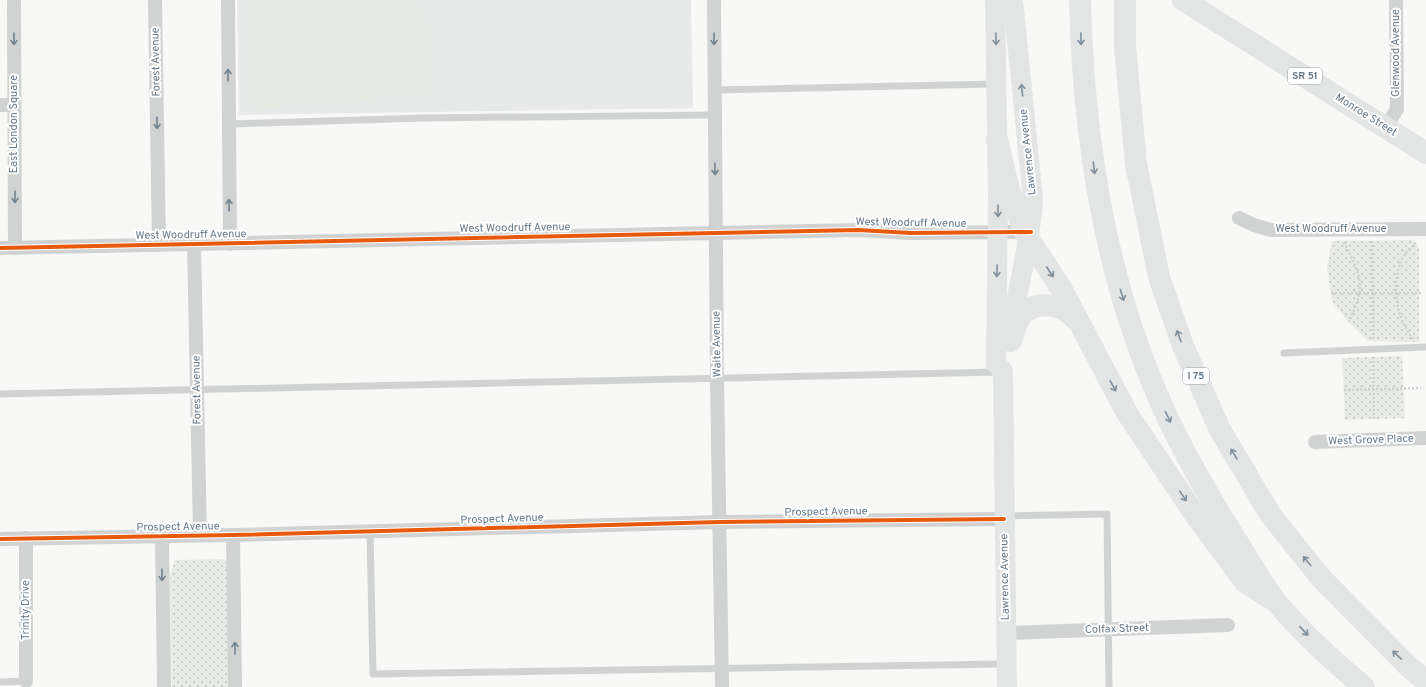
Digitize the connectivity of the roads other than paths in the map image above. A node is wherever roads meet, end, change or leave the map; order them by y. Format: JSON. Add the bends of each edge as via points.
{"nodes":[{"id":1,"x":14,"y":0,"type":"edge"},
{"id":2,"x":155,"y":0,"type":"edge"},
{"id":3,"x":228,"y":0,"type":"edge"},
{"id":4,"x":714,"y":0,"type":"edge"},
{"id":5,"x":995,"y":0,"type":"edge"},
{"id":6,"x":1013,"y":0,"type":"edge"},
{"id":7,"x":1080,"y":0,"type":"edge"},
{"id":8,"x":1125,"y":0,"type":"edge"},
{"id":9,"x":1396,"y":0,"type":"edge"},
{"id":10,"x":1187,"y":1,"type":"edge"},
{"id":11,"x":996,"y":84,"type":"junction"},
{"id":12,"x":714,"y":90,"type":"junction"},
{"id":13,"x":0,"y":105,"type":"edge"},
{"id":14,"x":14,"y":105,"type":"junction"},
{"id":15,"x":714,"y":115,"type":"junction"},
{"id":16,"x":228,"y":124,"type":"junction"},
{"id":17,"x":1386,"y":127,"type":"junction"},
{"id":18,"x":997,"y":139,"type":"junction"},
{"id":19,"x":1426,"y":153,"type":"edge"},
{"id":20,"x":1239,"y":218,"type":"dead end"},
{"id":21,"x":1426,"y":229,"type":"edge"},
{"id":22,"x":998,"y":232,"type":"junction"},
{"id":23,"x":716,"y":234,"type":"junction"},
{"id":24,"x":1028,"y":235,"type":"junction"},
{"id":25,"x":159,"y":244,"type":"junction"},
{"id":26,"x":194,"y":244,"type":"junction"},
{"id":27,"x":230,"y":244,"type":"junction"},
{"id":28,"x":0,"y":248,"type":"edge"},
{"id":29,"x":15,"y":248,"type":"junction"},
{"id":30,"x":1080,"y":325,"type":"junction"},
{"id":31,"x":1011,"y":341,"type":"junction"},
{"id":32,"x":1426,"y":346,"type":"edge"},
{"id":33,"x":1284,"y":353,"type":"dead end"},
{"id":34,"x":1002,"y":372,"type":"junction"},
{"id":35,"x":717,"y":378,"type":"junction"},
{"id":36,"x":197,"y":391,"type":"junction"},
{"id":37,"x":0,"y":394,"type":"edge"},
{"id":38,"x":1426,"y":438,"type":"edge"},
{"id":39,"x":1315,"y":442,"type":"dead end"},
{"id":40,"x":1004,"y":518,"type":"junction"},
{"id":41,"x":720,"y":522,"type":"junction"},
{"id":42,"x":370,"y":531,"type":"junction"},
{"id":43,"x":200,"y":535,"type":"junction"},
{"id":44,"x":233,"y":535,"type":"junction"},
{"id":45,"x":162,"y":536,"type":"junction"},
{"id":46,"x":26,"y":538,"type":"junction"},
{"id":47,"x":0,"y":539,"type":"edge"},
{"id":48,"x":1277,"y":603,"type":"junction"},
{"id":49,"x":1228,"y":625,"type":"dead end"},
{"id":50,"x":1109,"y":629,"type":"junction"},
{"id":51,"x":1006,"y":632,"type":"junction"},
{"id":52,"x":1007,"y":664,"type":"junction"},
{"id":53,"x":722,"y":669,"type":"junction"},
{"id":54,"x":26,"y":681,"type":"joint"},
{"id":55,"x":1426,"y":681,"type":"edge"},
{"id":56,"x":0,"y":682,"type":"edge"},
{"id":57,"x":164,"y":687,"type":"edge"},
{"id":58,"x":235,"y":687,"type":"edge"},
{"id":59,"x":722,"y":687,"type":"edge"},
{"id":60,"x":1007,"y":687,"type":"edge"},
{"id":61,"x":1109,"y":687,"type":"edge"},
{"id":62,"x":1364,"y":687,"type":"edge"}],
"edges":[{"from":1,"to":14,"type":"street","name":"East London Square","one_way":true},
{"from":2,"to":25,"type":"street","name":"Forest Avenue","one_way":true},
{"from":16,"to":3,"type":"street","one_way":true},
{"from":4,"to":12,"type":"street","name":"Waite Avenue","one_way":true},
{"from":5,"to":11,"type":"street","name":"Lawrence Avenue","one_way":true},
{"from":24,"to":6,"type":"street","name":"Lawrence Avenue","one_way":true,"via":[[1033,186]]},
{"from":7,"to":48,"type":"main road","one_way":true,"via":[[1082,57],[1095,176],[1107,236],[1134,335],[1151,381],[1196,472]]},
{"from":55,"to":8,"type":"main road","number":"I 75","one_way":true,"via":[[1391,650],[1321,578],[1270,514],[1220,430],[1183,346],[1159,277],[1136,164],[1125,47]]},
{"from":9,"to":17,"type":"street","name":"Glenwood Avenue","via":[[1397,109]]},
{"from":10,"to":17,"type":"main road","name":"Monroe Street","number":"SR 51"},
{"from":11,"to":12,"type":"lane"},
{"from":11,"to":18,"type":"street","name":"Lawrence Avenue"},
{"from":12,"to":15,"type":"street","name":"Waite Avenue"},
{"from":13,"to":14,"type":"street"},
{"from":14,"to":29,"type":"street","name":"East London Square","one_way":true},
{"from":15,"to":16,"type":"lane","via":[[423,118]]},
{"from":15,"to":23,"type":"street","name":"Waite Avenue","one_way":true},
{"from":27,"to":16,"type":"street","one_way":true},
{"from":17,"to":19,"type":"main road","name":"Monroe Street","number":"SR 51"},
{"from":18,"to":22,"type":"street","name":"Lawrence Avenue","one_way":true},
{"from":18,"to":24,"type":"main road","via":[[1009,190]]},
{"from":20,"to":21,"type":"street","name":"West Woodruff Avenue","via":[[1271,230]]},
{"from":22,"to":23,"type":"street","name":"West Woodruff Avenue","via":[[911,233],[858,230]]},
{"from":22,"to":24,"type":"street","name":"West Woodruff Avenue"},
{"from":22,"to":34,"type":"street","name":"Lawrence Avenue","one_way":true,"via":[[996,364]]},
{"from":23,"to":27,"type":"street","name":"West Woodruff Avenue"},
{"from":23,"to":35,"type":"street","name":"Waite Avenue"},
{"from":24,"to":30,"type":"main road","one_way":true},
{"from":24,"to":31,"type":"street","name":"Lawrence Avenue"},
{"from":25,"to":26,"type":"street","name":"West Woodruff Avenue"},
{"from":25,"to":29,"type":"street","name":"West Woodruff Avenue"},
{"from":26,"to":27,"type":"street","name":"West Woodruff Avenue"},
{"from":26,"to":36,"type":"street","name":"Forest Avenue"},
{"from":28,"to":29,"type":"street","name":"West Woodruff Avenue"},
{"from":30,"to":31,"type":"main road","via":[[1062,308],[1039,306],[1022,315]]},
{"from":30,"to":48,"type":"main road","one_way":true,"via":[[1128,413],[1196,516],[1245,582]]},
{"from":31,"to":34,"type":"street","name":"Lawrence Avenue","via":[[1010,365]]},
{"from":32,"to":33,"type":"lane"},
{"from":34,"to":35,"type":"lane"},
{"from":34,"to":40,"type":"street","name":"Lawrence Avenue"},
{"from":35,"to":36,"type":"lane"},
{"from":35,"to":41,"type":"street","name":"Waite Avenue"},
{"from":36,"to":37,"type":"lane"},
{"from":36,"to":43,"type":"street","name":"Forest Avenue"},
{"from":38,"to":39,"type":"street","name":"West Grove Place"},
{"from":40,"to":41,"type":"street","name":"Prospect Avenue"},
{"from":40,"to":50,"type":"lane","via":[[1107,514]]},
{"from":40,"to":51,"type":"street","name":"Lawrence Avenue"},
{"from":41,"to":42,"type":"street","name":"Prospect Avenue"},
{"from":41,"to":53,"type":"street","name":"Waite Avenue"},
{"from":42,"to":44,"type":"street","name":"Prospect Avenue"},
{"from":42,"to":53,"type":"lane","via":[[373,674]]},
{"from":43,"to":44,"type":"street","name":"Prospect Avenue"},
{"from":43,"to":45,"type":"street","name":"Prospect Avenue"},
{"from":58,"to":44,"type":"street","one_way":true},
{"from":45,"to":46,"type":"street","name":"Prospect Avenue"},
{"from":45,"to":57,"type":"street","one_way":true},
{"from":46,"to":47,"type":"street","name":"Prospect Avenue"},
{"from":46,"to":54,"type":"street","name":"Trinity Drive"},
{"from":48,"to":62,"type":"main road","one_way":true,"via":[[1306,634]]},
{"from":49,"to":50,"type":"street","name":"Colfax Street"},
{"from":50,"to":51,"type":"street","name":"Colfax Street"},
{"from":50,"to":61,"type":"lane"},
{"from":51,"to":52,"type":"street","name":"Lawrence Avenue"},
{"from":52,"to":53,"type":"lane"},
{"from":52,"to":60,"type":"street","name":"Lawrence Avenue"},
{"from":53,"to":59,"type":"street","name":"Waite Avenue"},
{"from":54,"to":56,"type":"lane"}]}
